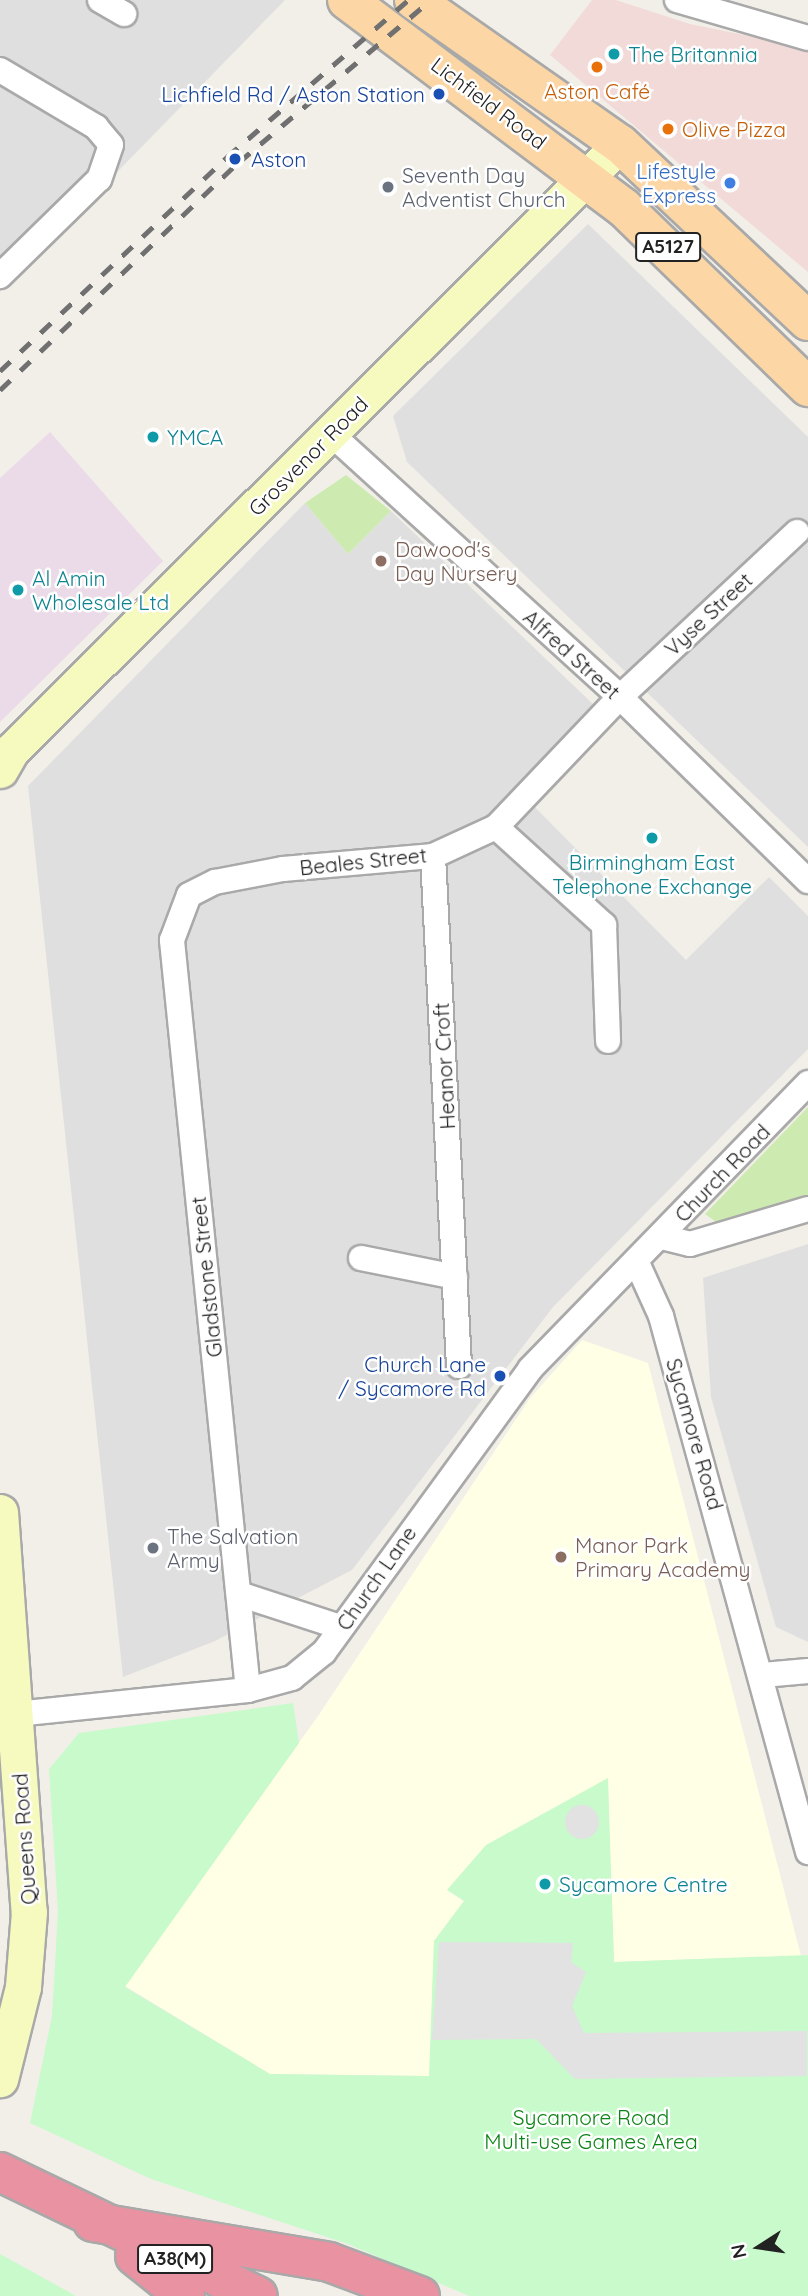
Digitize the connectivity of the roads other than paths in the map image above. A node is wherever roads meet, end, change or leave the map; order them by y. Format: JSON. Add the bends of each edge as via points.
{"nodes":[{"id":1,"x":100,"y":0,"type":"edge"},
{"id":2,"x":347,"y":0,"type":"edge"},
{"id":3,"x":414,"y":0,"type":"edge"},
{"id":4,"x":677,"y":0,"type":"edge"},
{"id":5,"x":124,"y":14,"type":"dead end"},
{"id":6,"x":808,"y":37,"type":"edge"},
{"id":7,"x":0,"y":71,"type":"edge"},
{"id":8,"x":620,"y":144,"type":"junction"},
{"id":9,"x":588,"y":179,"type":"junction"},
{"id":10,"x":0,"y":276,"type":"edge"},
{"id":11,"x":808,"y":321,"type":"edge"},
{"id":12,"x":808,"y":387,"type":"edge"},
{"id":13,"x":330,"y":433,"type":"junction"},
{"id":14,"x":797,"y":532,"type":"dead end"},
{"id":15,"x":620,"y":697,"type":"junction"},
{"id":16,"x":0,"y":770,"type":"edge"},
{"id":17,"x":496,"y":827,"type":"junction"},
{"id":18,"x":433,"y":856,"type":"junction"},
{"id":19,"x":808,"y":881,"type":"edge"},
{"id":20,"x":215,"y":882,"type":"joint"},
{"id":21,"x":608,"y":1041,"type":"dead end"},
{"id":22,"x":808,"y":1083,"type":"edge"},
{"id":23,"x":808,"y":1209,"type":"edge"},
{"id":24,"x":662,"y":1237,"type":"junction"},
{"id":25,"x":361,"y":1258,"type":"dead end"},
{"id":26,"x":637,"y":1264,"type":"junction"},
{"id":27,"x":455,"y":1277,"type":"junction"},
{"id":28,"x":459,"y":1366,"type":"dead end"},
{"id":29,"x":0,"y":1513,"type":"edge"},
{"id":30,"x":239,"y":1594,"type":"junction"},
{"id":31,"x":340,"y":1627,"type":"junction"},
{"id":32,"x":808,"y":1671,"type":"edge"},
{"id":33,"x":763,"y":1675,"type":"junction"},
{"id":34,"x":248,"y":1690,"type":"junction"},
{"id":35,"x":16,"y":1714,"type":"junction"},
{"id":36,"x":808,"y":1852,"type":"edge"},
{"id":37,"x":0,"y":2080,"type":"edge"},
{"id":38,"x":0,"y":2172,"type":"edge"},
{"id":39,"x":93,"y":2222,"type":"junction"},
{"id":40,"x":186,"y":2296,"type":"edge"},
{"id":41,"x":258,"y":2296,"type":"edge"},
{"id":42,"x":421,"y":2296,"type":"edge"}],
"edges":[{"from":1,"to":5,"type":"street"},
{"from":2,"to":9,"type":"main road","name":"Lichfield Road","number":"A5127"},
{"from":3,"to":8,"type":"main road","name":"Lichfield Road","number":"A5127"},
{"from":4,"to":6,"type":"street"},
{"from":7,"to":10,"type":"street","via":[[75,112],[111,145],[99,180]]},
{"from":8,"to":9,"type":"main road","name":"Grosvenor Road"},
{"from":8,"to":11,"type":"main road","name":"Lichfield Road","number":"A5127"},
{"from":9,"to":12,"type":"main road","name":"Lichfield Road","number":"A5127","via":[[671,249]]},
{"from":9,"to":13,"type":"main road","name":"Grosvenor Road"},
{"from":13,"to":15,"type":"street","name":"Alfred Street"},
{"from":13,"to":16,"type":"main road","name":"Grosvenor Road","via":[[11,751]]},
{"from":14,"to":15,"type":"street","name":"Vyse Street"},
{"from":15,"to":17,"type":"street","name":"Beales Street"},
{"from":15,"to":19,"type":"street","name":"Alfred Street"},
{"from":17,"to":18,"type":"street","name":"Beales Street"},
{"from":17,"to":21,"type":"street","via":[[604,925]]},
{"from":18,"to":20,"type":"street","name":"Beales Street"},
{"from":18,"to":27,"type":"street","name":"Heanor Croft"},
{"from":20,"to":30,"type":"street","name":"Gladstone Street","via":[[189,895],[172,940]]},
{"from":22,"to":24,"type":"street","name":"Church Road"},
{"from":23,"to":24,"type":"street","via":[[690,1244]]},
{"from":24,"to":26,"type":"street","name":"Church Road"},
{"from":25,"to":27,"type":"street"},
{"from":26,"to":31,"type":"street","name":"Church Lane","via":[[530,1369]]},
{"from":26,"to":33,"type":"street","name":"Sycamore Road","via":[[662,1316]]},
{"from":27,"to":28,"type":"street","name":"Heanor Croft"},
{"from":29,"to":35,"type":"main road","name":"Queens Road"},
{"from":30,"to":31,"type":"street"},
{"from":30,"to":34,"type":"street","name":"Gladstone Street"},
{"from":31,"to":34,"type":"street","name":"Church Lane","via":[[324,1652],[292,1678]]},
{"from":32,"to":33,"type":"street"},
{"from":33,"to":36,"type":"street","name":"Sycamore Road"},
{"from":34,"to":35,"type":"street","name":"Church Lane"},
{"from":35,"to":37,"type":"main road","name":"Queens Road","via":[[28,1924],[23,1987]]},
{"from":38,"to":39,"type":"highway","number":"A38(M)"},
{"from":39,"to":40,"type":"highway"},
{"from":39,"to":41,"type":"highway","number":"A38(M)"},
{"from":39,"to":42,"type":"highway","via":[[329,2262]]}]}
